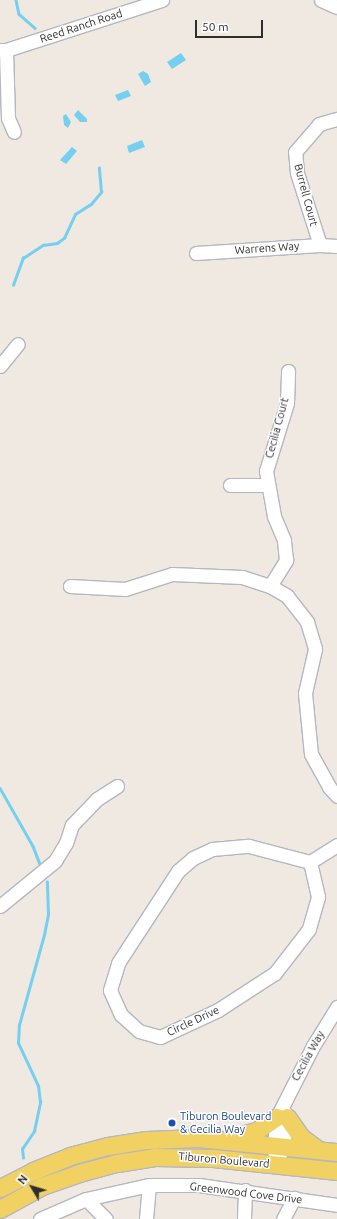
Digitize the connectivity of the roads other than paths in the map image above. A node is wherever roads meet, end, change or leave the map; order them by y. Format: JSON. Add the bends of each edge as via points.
{"nodes":[{"id":1,"x":162,"y":0,"type":"edge"},
{"id":2,"x":321,"y":0,"type":"edge"},
{"id":3,"x":337,"y":7,"type":"edge"},
{"id":4,"x":3,"y":50,"type":"edge"},
{"id":5,"x":337,"y":119,"type":"edge"},
{"id":6,"x":14,"y":132,"type":"dead end"},
{"id":7,"x":320,"y":245,"type":"junction"},
{"id":8,"x":337,"y":246,"type":"edge"},
{"id":9,"x":196,"y":254,"type":"dead end"},
{"id":10,"x":18,"y":344,"type":"dead end"},
{"id":11,"x":0,"y":366,"type":"edge"},
{"id":12,"x":288,"y":371,"type":"dead end"},
{"id":13,"x":230,"y":485,"type":"dead end"},
{"id":14,"x":267,"y":485,"type":"junction"},
{"id":15,"x":70,"y":586,"type":"dead end"},
{"id":16,"x":270,"y":586,"type":"junction"},
{"id":17,"x":117,"y":786,"type":"dead end"},
{"id":18,"x":337,"y":796,"type":"edge"},
{"id":19,"x":337,"y":845,"type":"edge"},
{"id":20,"x":310,"y":862,"type":"junction"},
{"id":21,"x":0,"y":906,"type":"edge"},
{"id":22,"x":337,"y":1007,"type":"edge"},
{"id":23,"x":283,"y":1114,"type":"junction"},
{"id":24,"x":227,"y":1140,"type":"junction"},
{"id":25,"x":279,"y":1146,"type":"junction"},
{"id":26,"x":318,"y":1150,"type":"junction"},
{"id":27,"x":337,"y":1152,"type":"edge"},
{"id":28,"x":276,"y":1165,"type":"junction"},
{"id":29,"x":337,"y":1171,"type":"edge"},
{"id":30,"x":149,"y":1185,"type":"junction"},
{"id":31,"x":0,"y":1188,"type":"edge"},
{"id":32,"x":245,"y":1190,"type":"junction"},
{"id":33,"x":294,"y":1198,"type":"junction"},
{"id":34,"x":86,"y":1200,"type":"junction"},
{"id":35,"x":337,"y":1205,"type":"edge"},
{"id":36,"x":0,"y":1209,"type":"edge"},
{"id":37,"x":40,"y":1219,"type":"edge"},
{"id":38,"x":106,"y":1219,"type":"edge"},
{"id":39,"x":146,"y":1219,"type":"edge"},
{"id":40,"x":244,"y":1219,"type":"edge"},
{"id":41,"x":283,"y":1219,"type":"edge"}],
"edges":[{"from":1,"to":4,"type":"street","name":"Reed Ranch Road"},
{"from":2,"to":3,"type":"street"},
{"from":4,"to":6,"type":"street","via":[[8,118]]},
{"from":5,"to":7,"type":"street","name":"Burrell Court","via":[[319,124],[295,152],[297,173]]},
{"from":7,"to":8,"type":"street","name":"Warrens Way"},
{"from":7,"to":9,"type":"street","name":"Warrens Way"},
{"from":10,"to":11,"type":"street"},
{"from":12,"to":14,"type":"street","name":"Cecilia Court","via":[[287,403],[269,455]]},
{"from":13,"to":14,"type":"street"},
{"from":14,"to":16,"type":"street","name":"Cecilia Court","via":[[274,516],[284,540],[286,560]]},
{"from":15,"to":16,"type":"street","via":[[125,589],[172,574],[242,577]]},
{"from":16,"to":18,"type":"street","via":[[287,596],[307,622],[315,649],[305,693],[311,754],[329,787]]},
{"from":17,"to":21,"type":"street","via":[[97,799],[72,825],[55,861]]},
{"from":19,"to":20,"type":"street"},
{"from":20,"to":20,"type":"street","name":"Circle Drive","via":[[249,846],[212,849],[194,858],[178,871],[118,963],[110,990],[122,1016],[139,1031],[160,1037],[218,1010],[275,973],[309,929],[318,897]]},
{"from":22,"to":23,"type":"street","name":"Cecilia Way","via":[[296,1078]]},
{"from":23,"to":24,"type":"main road","via":[[256,1131]]},
{"from":23,"to":25,"type":"street","name":"Cecilia Way"},
{"from":23,"to":26,"type":"main road","via":[[301,1137]]},
{"from":24,"to":25,"type":"main road","name":"Tiburon Boulevard"},
{"from":24,"to":31,"type":"main road","name":"Tiburon Boulevard","via":[[164,1138],[108,1146],[51,1163]]},
{"from":25,"to":26,"type":"main road","name":"Tiburon Boulevard"},
{"from":25,"to":28,"type":"street","name":"Cecilia Way"},
{"from":26,"to":27,"type":"main road","name":"Tiburon Boulevard"},
{"from":28,"to":29,"type":"main road","name":"Tiburon Boulevard"},
{"from":28,"to":36,"type":"main road","name":"Tiburon Boulevard","via":[[194,1156],[136,1159],[97,1167],[60,1179]]},
{"from":30,"to":32,"type":"street","name":"Greenwood Cove Drive","via":[[199,1185]]},
{"from":30,"to":34,"type":"street","name":"Greenwood Cove Drive"},
{"from":30,"to":39,"type":"street"},
{"from":32,"to":33,"type":"street","name":"Greenwood Cove Drive"},
{"from":32,"to":40,"type":"street"},
{"from":33,"to":35,"type":"street","name":"Greenwood Cove Drive"},
{"from":33,"to":41,"type":"street"},
{"from":34,"to":37,"type":"street","name":"Greenwood Cove Drive"},
{"from":34,"to":38,"type":"street"}]}
